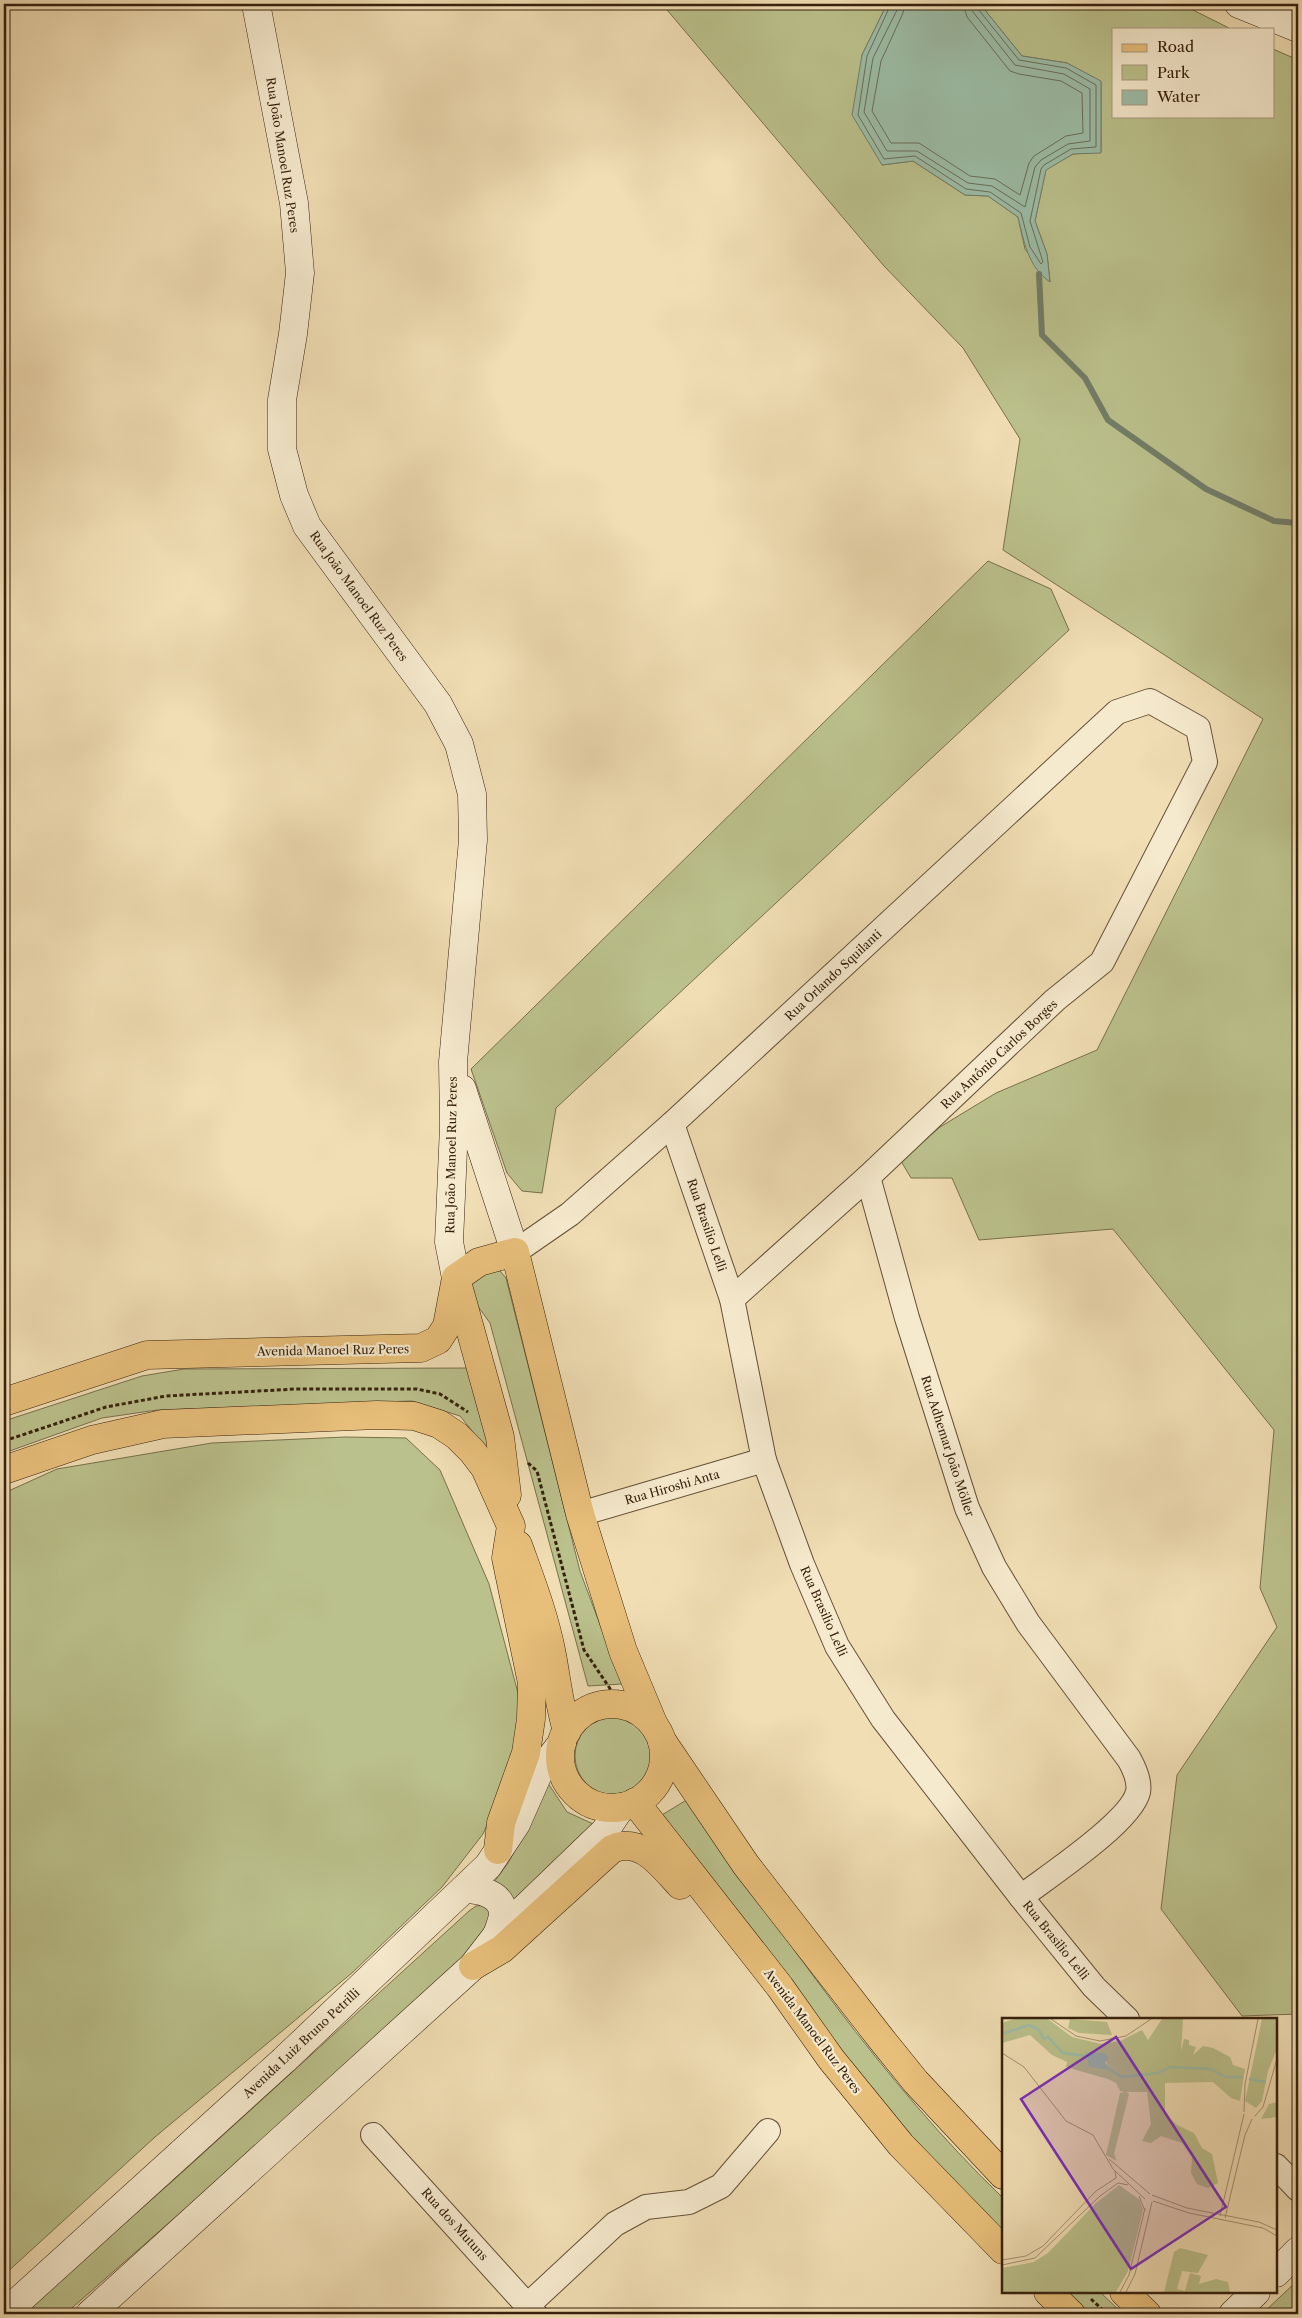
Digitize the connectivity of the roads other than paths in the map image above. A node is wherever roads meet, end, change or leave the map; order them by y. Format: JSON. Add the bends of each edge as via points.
{"nodes":[{"id":1,"x":256,"y":4,"type":"edge"},
{"id":2,"x":1239,"y":4,"type":"edge"},
{"id":3,"x":1298,"y":28,"type":"edge"},
{"id":4,"x":1150,"y":701,"type":"joint"},
{"id":5,"x":453,"y":1062,"type":"junction"},
{"id":6,"x":672,"y":1124,"type":"junction"},
{"id":7,"x":868,"y":1177,"type":"junction"},
{"id":8,"x":515,"y":1252,"type":"junction"},
{"id":9,"x":456,"y":1278,"type":"junction"},
{"id":10,"x":732,"y":1299,"type":"junction"},
{"id":11,"x":4,"y":1402,"type":"edge"},
{"id":12,"x":764,"y":1460,"type":"junction"},
{"id":13,"x":4,"y":1470,"type":"edge"},
{"id":14,"x":580,"y":1514,"type":"junction"},
{"id":15,"x":511,"y":1526,"type":"junction"},
{"id":16,"x":658,"y":1732,"type":"junction"},
{"id":17,"x":564,"y":1737,"type":"junction"},
{"id":18,"x":628,"y":1804,"type":"junction"},
{"id":19,"x":498,"y":1850,"type":"junction"},
{"id":20,"x":464,"y":1889,"type":"junction"},
{"id":21,"x":1020,"y":1897,"type":"junction"},
{"id":22,"x":497,"y":1935,"type":"junction"},
{"id":23,"x":473,"y":1966,"type":"junction"},
{"id":24,"x":780,"y":1987,"type":"junction"},
{"id":25,"x":1127,"y":2018,"type":"edge"},
{"id":26,"x":768,"y":2131,"type":"dead end"},
{"id":27,"x":373,"y":2136,"type":"dead end"},
{"id":28,"x":901,"y":2145,"type":"junction"},
{"id":29,"x":1277,"y":2167,"type":"edge"},
{"id":30,"x":1002,"y":2174,"type":"edge"},
{"id":31,"x":1298,"y":2189,"type":"edge"},
{"id":32,"x":1002,"y":2249,"type":"edge"},
{"id":33,"x":1298,"y":2251,"type":"edge"},
{"id":34,"x":1002,"y":2269,"type":"edge"},
{"id":35,"x":1277,"y":2272,"type":"edge"},
{"id":36,"x":1027,"y":2293,"type":"edge"},
{"id":37,"x":1050,"y":2293,"type":"edge"},
{"id":38,"x":1125,"y":2293,"type":"edge"},
{"id":39,"x":1255,"y":2293,"type":"edge"},
{"id":40,"x":1080,"y":2306,"type":"edge"},
{"id":41,"x":532,"y":2310,"type":"edge"},
{"id":42,"x":4,"y":2314,"type":"edge"},
{"id":43,"x":90,"y":2314,"type":"edge"},
{"id":44,"x":1050,"y":2314,"type":"edge"},
{"id":45,"x":1147,"y":2314,"type":"edge"},
{"id":46,"x":1233,"y":2314,"type":"edge"}],
"edges":[{"from":1,"to":5,"type":"main road","name":"Rua João Manoel Ruz Peres","via":[[294,203],[300,273],[282,400],[282,449],[294,495],[307,526],[438,704],[459,744],[472,794],[472,840]]},
{"from":2,"to":3,"type":"main road"},
{"from":4,"to":6,"type":"street","name":"Rua Orlando Squilanti","via":[[1117,712]]},
{"from":4,"to":7,"type":"street","name":"Rua Antônio Carlos Borges","via":[[1198,728],[1205,762],[1102,962],[1055,1000]]},
{"from":5,"to":8,"type":"main road","name":"Rua João Manoel Ruz Peres"},
{"from":5,"to":9,"type":"main road","name":"Rua João Manoel Ruz Peres","via":[[449,1242]]},
{"from":6,"to":8,"type":"street","name":"Rua Orlando Squilanti","via":[[570,1214]]},
{"from":6,"to":10,"type":"street","name":"Rua Brasilio Lelli"},
{"from":7,"to":10,"type":"street","name":"Rua Antônio Carlos Borges"},
{"from":7,"to":21,"type":"street","name":"Rua Adhemar João Möller","via":[[907,1318],[967,1508],[994,1567],[1028,1623],[1129,1759],[1136,1776],[1138,1793],[1114,1826]]},
{"from":8,"to":9,"type":"main road","via":[[479,1262]]},
{"from":8,"to":14,"type":"main road"},
{"from":9,"to":11,"type":"main road","name":"Avenida Manoel Ruz Peres","via":[[447,1326],[438,1340],[421,1348],[148,1355]]},
{"from":9,"to":15,"type":"main road","via":[[500,1437]]},
{"from":10,"to":12,"type":"street","name":"Rua Brasilio Lelli"},
{"from":12,"to":14,"type":"street","name":"Rua Hiroshi Anta"},
{"from":12,"to":21,"type":"street","name":"Rua Brasilio Lelli","via":[[802,1564],[837,1646],[883,1720]]},
{"from":13,"to":15,"type":"main road","via":[[92,1440],[163,1424],[414,1416],[439,1424],[472,1451],[492,1480]]},
{"from":14,"to":16,"type":"main road","via":[[623,1650]]},
{"from":15,"to":17,"type":"main road","via":[[540,1606],[552,1654]]},
{"from":15,"to":19,"type":"main road","via":[[506,1558],[532,1692],[526,1753],[501,1823]]},
{"from":16,"to":17,"type":"main road","via":[[633,1708],[608,1704],[584,1712]]},
{"from":16,"to":18,"type":"main road","via":[[663,1766],[659,1779],[645,1796]]},
{"from":16,"to":30,"type":"main road","via":[[746,1865],[882,2040],[916,2082]]},
{"from":17,"to":18,"type":"main road","via":[[560,1755],[562,1768],[574,1791],[596,1804]]},
{"from":17,"to":19,"type":"main road","name":"Avenida Luiz Bruno Petrilli","via":[[538,1774],[516,1824]]},
{"from":18,"to":22,"type":"main road","via":[[605,1832]]},
{"from":18,"to":24,"type":"main road","name":"Avenida Manoel Ruz Peres"},
{"from":19,"to":20,"type":"main road","name":"Avenida Luiz Bruno Petrilli","via":[[488,1866]]},
{"from":20,"to":22,"type":"main road","via":[[480,1889],[497,1900],[503,1913]]},
{"from":20,"to":42,"type":"main road","name":"Avenida Luiz Bruno Petrilli","via":[[284,2060]]},
{"from":21,"to":25,"type":"street","name":"Rua Brasilio Lelli","via":[[1094,1987]]},
{"from":22,"to":23,"type":"main road"},
{"from":23,"to":24,"type":"main road","via":[[502,1949],[612,1849],[621,1845],[634,1846],[656,1858],[752,1968]]},
{"from":23,"to":43,"type":"main road"},
{"from":24,"to":28,"type":"main road","name":"Avenida Manoel Ruz Peres","via":[[831,2059]]},
{"from":26,"to":41,"type":"street","via":[[721,2186],[689,2202],[646,2207],[616,2224]]},
{"from":27,"to":41,"type":"street","name":"Rua dos Mutuns"},
{"from":28,"to":32,"type":"main road","name":"Avenida Manoel Ruz Peres"},
{"from":28,"to":34,"type":"main road","via":[[932,2201]]},
{"from":29,"to":31,"type":"street"},
{"from":33,"to":35,"type":"main road"},
{"from":36,"to":44,"type":"main road"},
{"from":37,"to":40,"type":"main road"},
{"from":38,"to":45,"type":"main road"},
{"from":39,"to":46,"type":"main road"}]}
